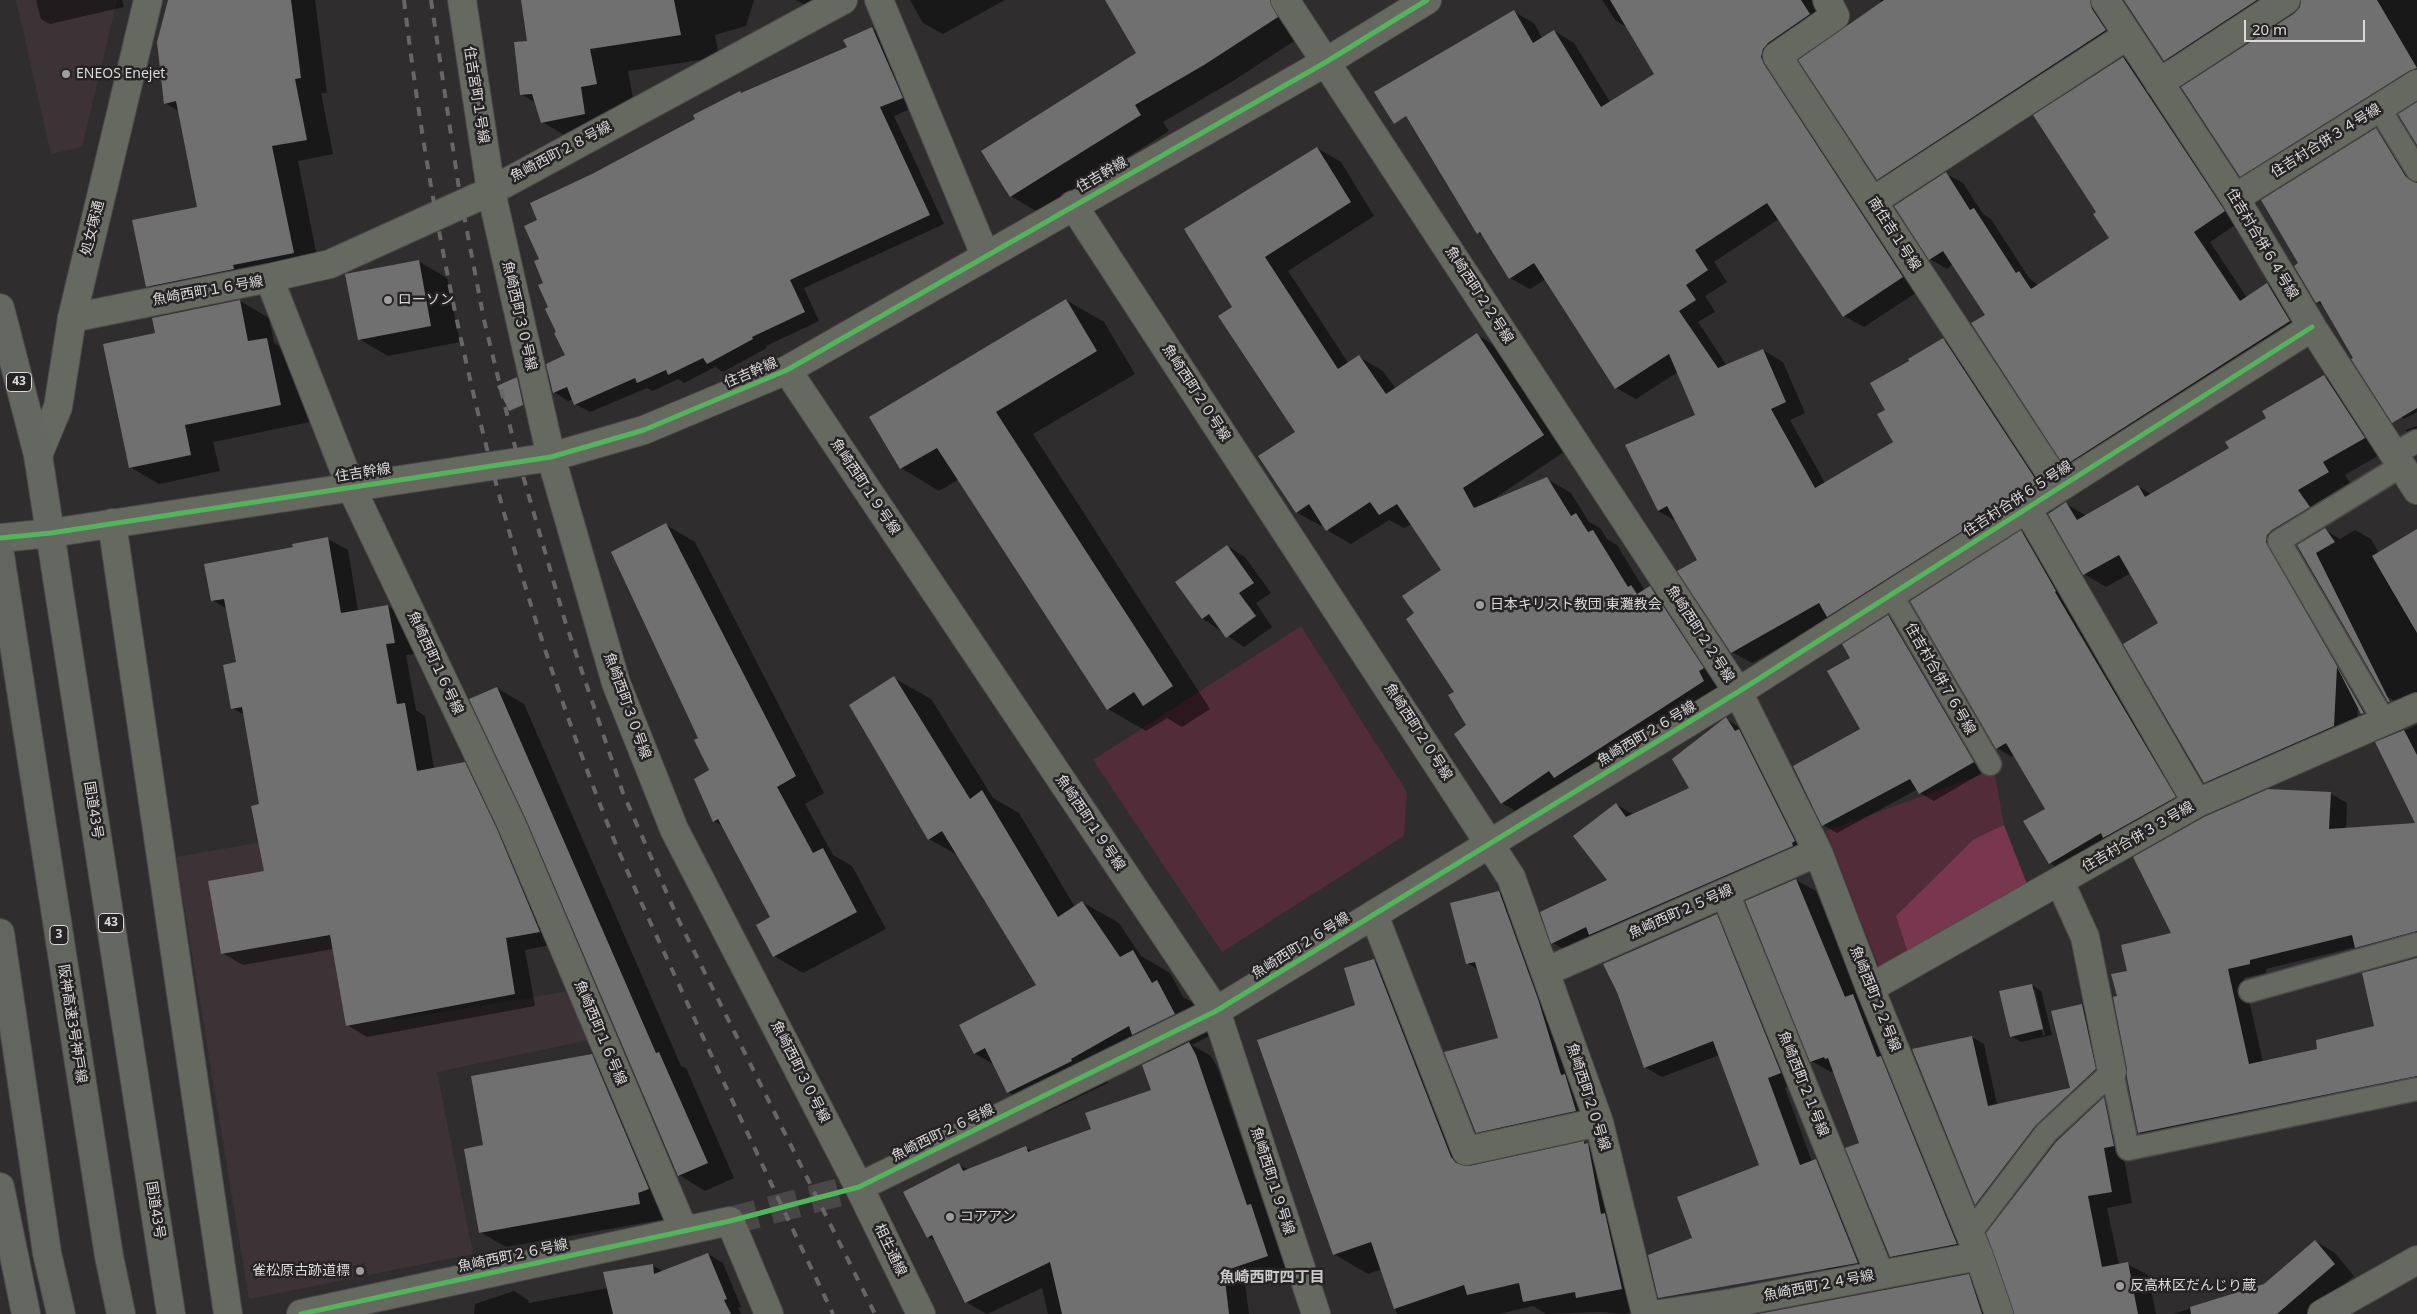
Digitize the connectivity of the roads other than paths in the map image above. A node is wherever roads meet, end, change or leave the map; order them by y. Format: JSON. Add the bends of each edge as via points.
{"nodes":[{"id":1,"x":148,"y":0,"type":"edge"},
{"id":2,"x":462,"y":0,"type":"edge"},
{"id":3,"x":843,"y":0,"type":"edge"},
{"id":4,"x":879,"y":0,"type":"edge"},
{"id":5,"x":1285,"y":0,"type":"edge"},
{"id":6,"x":1427,"y":0,"type":"edge"},
{"id":7,"x":1827,"y":0,"type":"edge"},
{"id":8,"x":2105,"y":0,"type":"edge"},
{"id":9,"x":2286,"y":0,"type":"edge"},
{"id":10,"x":2128,"y":35,"type":"junction"},
{"id":11,"x":1326,"y":62,"type":"junction"},
{"id":12,"x":2159,"y":83,"type":"junction"},
{"id":13,"x":2417,"y":84,"type":"edge"},
{"id":14,"x":2379,"y":108,"type":"junction"},
{"id":15,"x":2417,"y":170,"type":"edge"},
{"id":16,"x":491,"y":190,"type":"junction"},
{"id":17,"x":2235,"y":198,"type":"junction"},
{"id":18,"x":1873,"y":201,"type":"junction"},
{"id":19,"x":1073,"y":205,"type":"junction"},
{"id":20,"x":985,"y":255,"type":"junction"},
{"id":21,"x":269,"y":278,"type":"junction"},
{"id":22,"x":0,"y":308,"type":"edge"},
{"id":23,"x":72,"y":318,"type":"junction"},
{"id":24,"x":2312,"y":327,"type":"junction"},
{"id":25,"x":787,"y":370,"type":"junction"},
{"id":26,"x":2404,"y":454,"type":"edge"},
{"id":27,"x":38,"y":455,"type":"junction"},
{"id":28,"x":551,"y":457,"type":"junction"},
{"id":29,"x":2059,"y":486,"type":"junction"},
{"id":30,"x":351,"y":487,"type":"junction"},
{"id":31,"x":2417,"y":490,"type":"edge"},
{"id":32,"x":2026,"y":507,"type":"junction"},
{"id":33,"x":112,"y":523,"type":"junction"},
{"id":34,"x":51,"y":532,"type":"junction"},
{"id":35,"x":0,"y":538,"type":"edge"},
{"id":36,"x":0,"y":555,"type":"edge"},
{"id":37,"x":1891,"y":594,"type":"junction"},
{"id":38,"x":1738,"y":692,"type":"junction"},
{"id":39,"x":2417,"y":706,"type":"edge"},
{"id":40,"x":2384,"y":721,"type":"junction"},
{"id":41,"x":1990,"y":764,"type":"dead end"},
{"id":42,"x":2197,"y":803,"type":"junction"},
{"id":43,"x":1490,"y":843,"type":"junction"},
{"id":44,"x":1818,"y":852,"type":"junction"},
{"id":45,"x":2060,"y":882,"type":"junction"},
{"id":46,"x":1725,"y":893,"type":"junction"},
{"id":47,"x":1374,"y":915,"type":"junction"},
{"id":48,"x":0,"y":933,"type":"edge"},
{"id":49,"x":2417,"y":944,"type":"edge"},
{"id":50,"x":1545,"y":972,"type":"junction"},
{"id":51,"x":1870,"y":988,"type":"junction"},
{"id":52,"x":2250,"y":991,"type":"dead end"},
{"id":53,"x":1216,"y":1011,"type":"junction"},
{"id":54,"x":2112,"y":1072,"type":"junction"},
{"id":55,"x":2417,"y":1089,"type":"edge"},
{"id":56,"x":1600,"y":1122,"type":"junction"},
{"id":57,"x":0,"y":1187,"type":"edge"},
{"id":58,"x":859,"y":1187,"type":"junction"},
{"id":59,"x":684,"y":1231,"type":"junction"},
{"id":60,"x":1974,"y":1244,"type":"junction"},
{"id":61,"x":2417,"y":1260,"type":"edge"},
{"id":62,"x":1880,"y":1274,"type":"junction"},
{"id":63,"x":26,"y":1314,"type":"edge"},
{"id":64,"x":60,"y":1314,"type":"edge"},
{"id":65,"x":121,"y":1314,"type":"edge"},
{"id":66,"x":171,"y":1314,"type":"edge"},
{"id":67,"x":228,"y":1314,"type":"edge"},
{"id":68,"x":301,"y":1314,"type":"edge"},
{"id":69,"x":769,"y":1314,"type":"edge"},
{"id":70,"x":921,"y":1314,"type":"edge"},
{"id":71,"x":1316,"y":1314,"type":"edge"},
{"id":72,"x":1646,"y":1314,"type":"edge"},
{"id":73,"x":1660,"y":1314,"type":"edge"},
{"id":74,"x":2000,"y":1314,"type":"edge"},
{"id":75,"x":2322,"y":1314,"type":"edge"}],
"edges":[{"from":1,"to":23,"type":"street","name":"処女塚通"},
{"from":2,"to":16,"type":"street","name":"住吉宮町１号線"},
{"from":3,"to":16,"type":"street","name":"魚崎西町２８号線"},
{"from":4,"to":20,"type":"street"},
{"from":5,"to":11,"type":"street","name":"魚崎西町２２号線"},
{"from":6,"to":11,"type":"street","name":"住吉幹線"},
{"from":7,"to":18,"type":"street","name":"南住吉１号線","via":[[1835,16],[1777,56]]},
{"from":8,"to":10,"type":"street","name":"住吉村合併６４号線"},
{"from":9,"to":12,"type":"street"},
{"from":10,"to":12,"type":"street","name":"住吉村合併６４号線"},
{"from":10,"to":18,"type":"street"},
{"from":11,"to":19,"type":"street","name":"住吉幹線"},
{"from":11,"to":38,"type":"street","name":"魚崎西町２２号線"},
{"from":12,"to":17,"type":"street","name":"住吉村合併６４号線"},
{"from":13,"to":14,"type":"street","name":"住吉村合併３４号線"},
{"from":14,"to":15,"type":"lane"},
{"from":14,"to":17,"type":"street","name":"住吉村合併３４号線"},
{"from":16,"to":21,"type":"street","name":"魚崎西町２８号線","via":[[330,264]]},
{"from":16,"to":28,"type":"street","name":"魚崎西町３０号線"},
{"from":17,"to":24,"type":"street","name":"住吉村合併６４号線"},
{"from":18,"to":29,"type":"street","name":"南住吉１号線"},
{"from":19,"to":20,"type":"street","name":"住吉幹線"},
{"from":19,"to":43,"type":"street","name":"魚崎西町２０号線"},
{"from":20,"to":25,"type":"street","name":"住吉幹線"},
{"from":21,"to":23,"type":"street","name":"魚崎西町１６号線"},
{"from":21,"to":30,"type":"street","name":"魚崎西町１６号線"},
{"from":22,"to":27,"type":"highway","name":"国道43号","number":"43"},
{"from":23,"to":27,"type":"street","name":"処女塚通","via":[[58,407]]},
{"from":24,"to":26,"type":"street","name":"住吉村合併６４号線"},
{"from":24,"to":29,"type":"street","name":"住吉村合併６５号線"},
{"from":25,"to":28,"type":"street","name":"住吉幹線","via":[[644,430]]},
{"from":25,"to":53,"type":"street","name":"魚崎西町１９号線"},
{"from":26,"to":31,"type":"street","name":"住吉村合併６４号線"},
{"from":26,"to":40,"type":"lane","via":[[2279,541]]},
{"from":27,"to":34,"type":"highway","name":"国道43号","number":"43"},
{"from":28,"to":30,"type":"street","name":"住吉幹線"},
{"from":28,"to":58,"type":"street","name":"魚崎西町３０号線","via":[[616,684],[674,829]]},
{"from":29,"to":32,"type":"street","name":"住吉村合併６５号線"},
{"from":30,"to":33,"type":"street","name":"住吉幹線"},
{"from":30,"to":59,"type":"street","name":"魚崎西町１６号線","via":[[511,823]]},
{"from":32,"to":37,"type":"street","name":"住吉村合併６５号線"},
{"from":32,"to":42,"type":"street"},
{"from":33,"to":34,"type":"street","name":"住吉幹線"},
{"from":33,"to":67,"type":"street"},
{"from":34,"to":35,"type":"street","name":"住吉幹線"},
{"from":34,"to":66,"type":"highway","name":"国道43号","number":"43"},
{"from":36,"to":65,"type":"highway","name":"阪神高速3号神戸線","number":"3","via":[[109,1256]]},
{"from":37,"to":38,"type":"street","name":"住吉村合併６５号線"},
{"from":37,"to":41,"type":"lane","name":"住吉村合併７６号線"},
{"from":38,"to":43,"type":"street","name":"魚崎西町２６号線"},
{"from":38,"to":44,"type":"street","name":"魚崎西町２２号線"},
{"from":39,"to":40,"type":"street","name":"住吉村合併３３号線"},
{"from":40,"to":42,"type":"street","name":"住吉村合併３３号線"},
{"from":42,"to":45,"type":"street","name":"住吉村合併３３号線"},
{"from":43,"to":47,"type":"street","name":"魚崎西町２６号線"},
{"from":43,"to":50,"type":"street","name":"魚崎西町２０号線","via":[[1511,878]]},
{"from":44,"to":46,"type":"street","name":"魚崎西町２５号線"},
{"from":44,"to":51,"type":"street","name":"魚崎西町２２号線"},
{"from":45,"to":51,"type":"street","name":"住吉村合併３３号線"},
{"from":45,"to":54,"type":"street","via":[[2085,937]]},
{"from":46,"to":50,"type":"street","name":"魚崎西町２５号線"},
{"from":46,"to":62,"type":"street","name":"魚崎西町２１号線"},
{"from":47,"to":53,"type":"street","name":"魚崎西町２６号線"},
{"from":47,"to":56,"type":"street","via":[[1466,1151]]},
{"from":48,"to":64,"type":"highway","via":[[47,1253]]},
{"from":49,"to":52,"type":"lane"},
{"from":50,"to":56,"type":"street","name":"魚崎西町２０号線"},
{"from":51,"to":60,"type":"street","name":"魚崎西町２２号線"},
{"from":53,"to":58,"type":"street","name":"魚崎西町２６号線"},
{"from":53,"to":71,"type":"street","name":"魚崎西町１９号線"},
{"from":54,"to":55,"type":"lane","via":[[2128,1149]]},
{"from":54,"to":60,"type":"lane","via":[[2046,1133]]},
{"from":56,"to":72,"type":"street","name":"魚崎西町２０号線"},
{"from":57,"to":63,"type":"highway"},
{"from":58,"to":70,"type":"street","name":"相生通線"},
{"from":59,"to":68,"type":"street","name":"魚崎西町２６号線"},
{"from":59,"to":69,"type":"street","name":"魚崎西町２６号線","via":[[730,1221]]},
{"from":60,"to":62,"type":"street","name":"魚崎西町２４号線"},
{"from":60,"to":74,"type":"street","name":"魚崎西町２２号線"},
{"from":61,"to":75,"type":"street"},
{"from":62,"to":73,"type":"street","name":"魚崎西町２４号線"}]}
